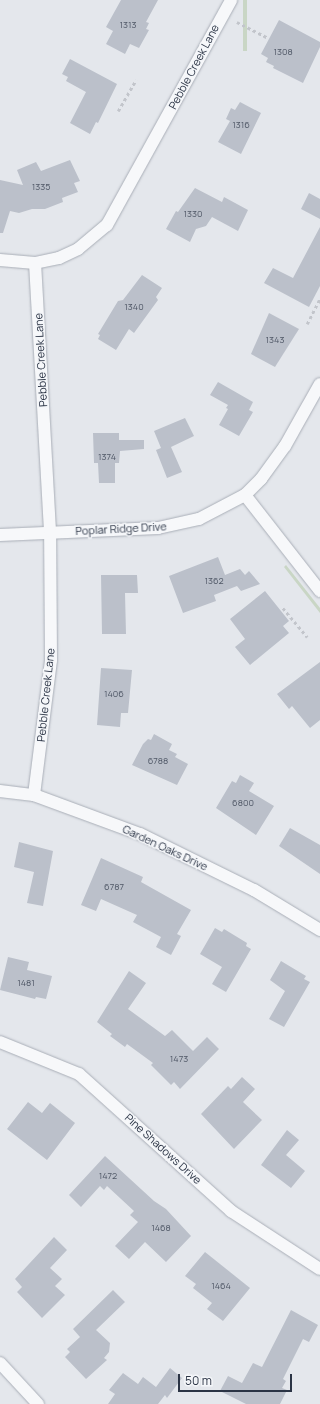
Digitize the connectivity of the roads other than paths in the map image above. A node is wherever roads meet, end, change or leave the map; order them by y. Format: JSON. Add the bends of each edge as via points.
{"nodes":[{"id":1,"x":230,"y":0,"type":"edge"},
{"id":2,"x":0,"y":260,"type":"edge"},
{"id":3,"x":35,"y":263,"type":"junction"},
{"id":4,"x":320,"y":384,"type":"edge"},
{"id":5,"x":245,"y":495,"type":"junction"},
{"id":6,"x":50,"y":531,"type":"junction"},
{"id":7,"x":0,"y":535,"type":"edge"},
{"id":8,"x":320,"y":591,"type":"edge"},
{"id":9,"x":0,"y":791,"type":"edge"},
{"id":10,"x":34,"y":795,"type":"junction"},
{"id":11,"x":320,"y":930,"type":"edge"},
{"id":12,"x":0,"y":1042,"type":"edge"},
{"id":13,"x":320,"y":1269,"type":"edge"},
{"id":14,"x":0,"y":1363,"type":"edge"},
{"id":15,"x":38,"y":1404,"type":"edge"}],
"edges":[{"from":1,"to":3,"type":"street","name":"Pebble Creek Lane","via":[[107,225],[78,249],[59,258]]},
{"from":2,"to":3,"type":"street"},
{"from":3,"to":6,"type":"street","name":"Pebble Creek Lane"},
{"from":4,"to":5,"type":"street","name":"Poplar Ridge Drive","via":[[278,457]]},
{"from":5,"to":6,"type":"street","name":"Poplar Ridge Drive","via":[[199,519],[178,525],[158,528]]},
{"from":5,"to":8,"type":"street"},
{"from":6,"to":7,"type":"street","name":"Poplar Ridge Drive"},
{"from":6,"to":10,"type":"street","name":"Pebble Creek Lane","via":[[51,660]]},
{"from":9,"to":10,"type":"street","name":"Garden Oaks Drive"},
{"from":10,"to":11,"type":"street","name":"Garden Oaks Drive","via":[[140,834],[254,890]]},
{"from":12,"to":13,"type":"street","name":"Pine Shadows Drive","via":[[79,1074],[231,1211]]},
{"from":14,"to":15,"type":"street"}]}
